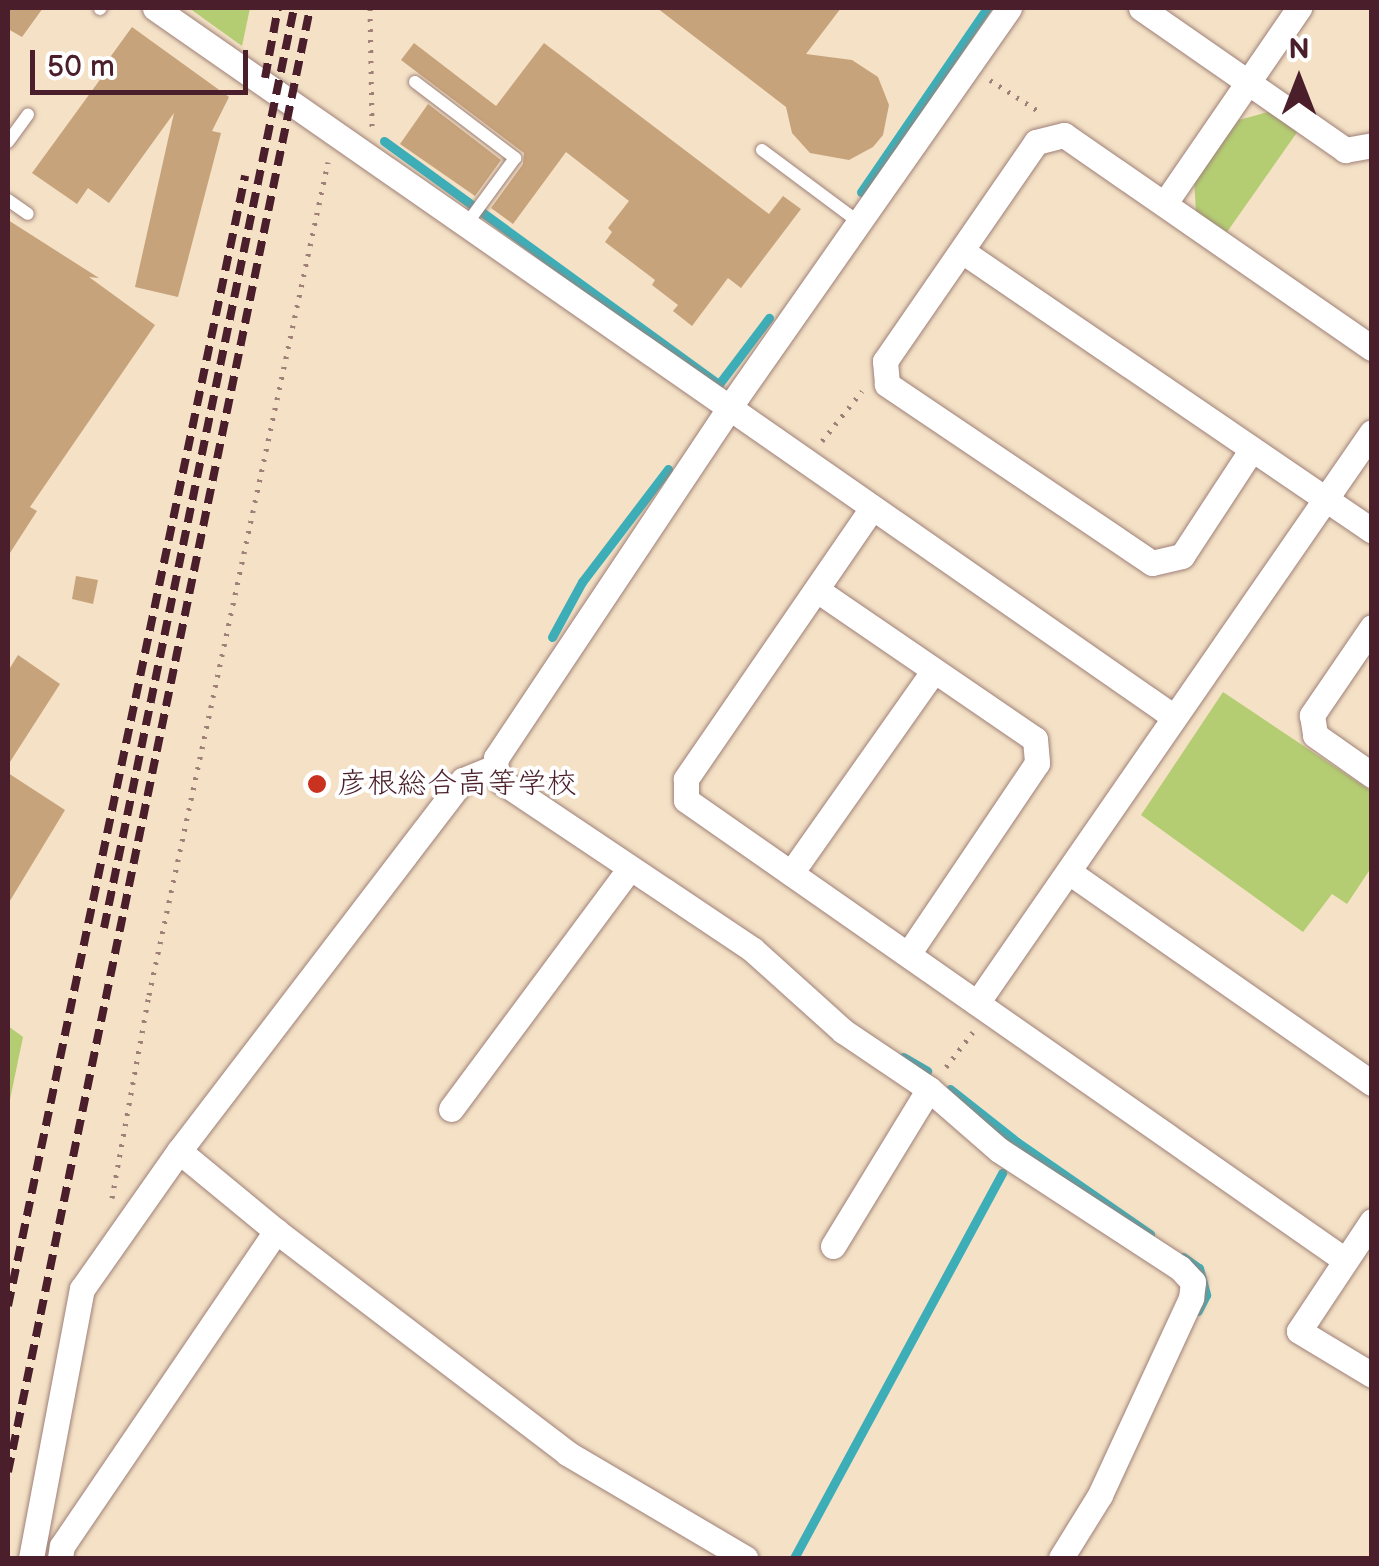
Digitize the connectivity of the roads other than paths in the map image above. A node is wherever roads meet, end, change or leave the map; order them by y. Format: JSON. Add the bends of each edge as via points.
{"nodes":[{"id":1,"x":155,"y":8,"type":"edge"},
{"id":2,"x":1009,"y":8,"type":"edge"},
{"id":3,"x":1141,"y":8,"type":"edge"},
{"id":4,"x":1299,"y":8,"type":"edge"},
{"id":5,"x":415,"y":82,"type":"dead end"},
{"id":6,"x":1248,"y":82,"type":"junction"},
{"id":7,"x":28,"y":114,"type":"dead end"},
{"id":8,"x":8,"y":142,"type":"edge"},
{"id":9,"x":1372,"y":144,"type":"edge"},
{"id":10,"x":762,"y":150,"type":"dead end"},
{"id":11,"x":8,"y":200,"type":"edge"},
{"id":12,"x":1165,"y":204,"type":"junction"},
{"id":13,"x":28,"y":214,"type":"dead end"},
{"id":14,"x":470,"y":220,"type":"junction"},
{"id":15,"x":860,"y":223,"type":"junction"},
{"id":16,"x":962,"y":251,"type":"junction"},
{"id":17,"x":1372,"y":348,"type":"edge"},
{"id":18,"x":728,"y":410,"type":"junction"},
{"id":19,"x":1372,"y":432,"type":"edge"},
{"id":20,"x":1250,"y":452,"type":"junction"},
{"id":21,"x":1324,"y":500,"type":"junction"},
{"id":22,"x":872,"y":508,"type":"junction"},
{"id":23,"x":1372,"y":532,"type":"edge"},
{"id":24,"x":817,"y":590,"type":"junction"},
{"id":25,"x":1372,"y":627,"type":"edge"},
{"id":26,"x":932,"y":672,"type":"junction"},
{"id":27,"x":1174,"y":717,"type":"junction"},
{"id":28,"x":495,"y":767,"type":"junction"},
{"id":29,"x":1372,"y":774,"type":"edge"},
{"id":30,"x":630,"y":868,"type":"junction"},
{"id":31,"x":1069,"y":872,"type":"junction"},
{"id":32,"x":791,"y":873,"type":"junction"},
{"id":33,"x":908,"y":954,"type":"junction"},
{"id":34,"x":978,"y":1013,"type":"junction"},
{"id":35,"x":1372,"y":1083,"type":"edge"},
{"id":36,"x":929,"y":1089,"type":"junction"},
{"id":37,"x":451,"y":1109,"type":"dead end"},
{"id":38,"x":179,"y":1150,"type":"junction"},
{"id":39,"x":1372,"y":1221,"type":"edge"},
{"id":40,"x":276,"y":1231,"type":"junction"},
{"id":41,"x":833,"y":1246,"type":"dead end"},
{"id":42,"x":1345,"y":1260,"type":"junction"},
{"id":43,"x":1372,"y":1375,"type":"edge"},
{"id":44,"x":30,"y":1558,"type":"edge"},
{"id":45,"x":60,"y":1558,"type":"edge"},
{"id":46,"x":745,"y":1558,"type":"edge"},
{"id":47,"x":1061,"y":1558,"type":"edge"}],
"edges":[{"from":1,"to":14,"type":"street"},
{"from":2,"to":15,"type":"street"},
{"from":3,"to":6,"type":"street"},
{"from":4,"to":6,"type":"street"},
{"from":5,"to":14,"type":"lane","via":[[516,158]]},
{"from":6,"to":9,"type":"street","via":[[1345,150]]},
{"from":6,"to":12,"type":"street"},
{"from":7,"to":8,"type":"lane"},
{"from":10,"to":15,"type":"lane"},
{"from":11,"to":13,"type":"lane"},
{"from":12,"to":16,"type":"street","via":[[1064,135],[1036,142]]},
{"from":12,"to":17,"type":"street"},
{"from":14,"to":18,"type":"street"},
{"from":15,"to":18,"type":"street"},
{"from":16,"to":20,"type":"street"},
{"from":16,"to":20,"type":"street","via":[[885,361],[888,384],[1152,563],[1182,556]]},
{"from":18,"to":22,"type":"street"},
{"from":18,"to":28,"type":"street"},
{"from":19,"to":21,"type":"street"},
{"from":20,"to":21,"type":"street"},
{"from":21,"to":23,"type":"street"},
{"from":21,"to":27,"type":"street"},
{"from":22,"to":24,"type":"street"},
{"from":22,"to":27,"type":"street"},
{"from":24,"to":26,"type":"street"},
{"from":24,"to":32,"type":"street","via":[[686,779],[686,800]]},
{"from":25,"to":29,"type":"street","via":[[1312,715],[1315,735]]},
{"from":26,"to":32,"type":"street"},
{"from":26,"to":33,"type":"street","via":[[1035,740],[1037,763]]},
{"from":27,"to":31,"type":"street"},
{"from":28,"to":30,"type":"street","via":[[501,781]]},
{"from":28,"to":38,"type":"street","via":[[463,780]]},
{"from":30,"to":36,"type":"street","via":[[752,950],[843,1031]]},
{"from":30,"to":37,"type":"street"},
{"from":31,"to":34,"type":"street"},
{"from":31,"to":35,"type":"street"},
{"from":32,"to":33,"type":"street"},
{"from":33,"to":34,"type":"street"},
{"from":34,"to":42,"type":"street"},
{"from":36,"to":41,"type":"street"},
{"from":36,"to":47,"type":"street","via":[[999,1150],[1193,1282],[1192,1298],[1100,1495]]},
{"from":38,"to":40,"type":"street"},
{"from":38,"to":44,"type":"street","via":[[82,1288]]},
{"from":39,"to":42,"type":"street"},
{"from":40,"to":45,"type":"street"},
{"from":40,"to":46,"type":"street","via":[[567,1453]]},
{"from":42,"to":43,"type":"street","via":[[1299,1331]]}]}
